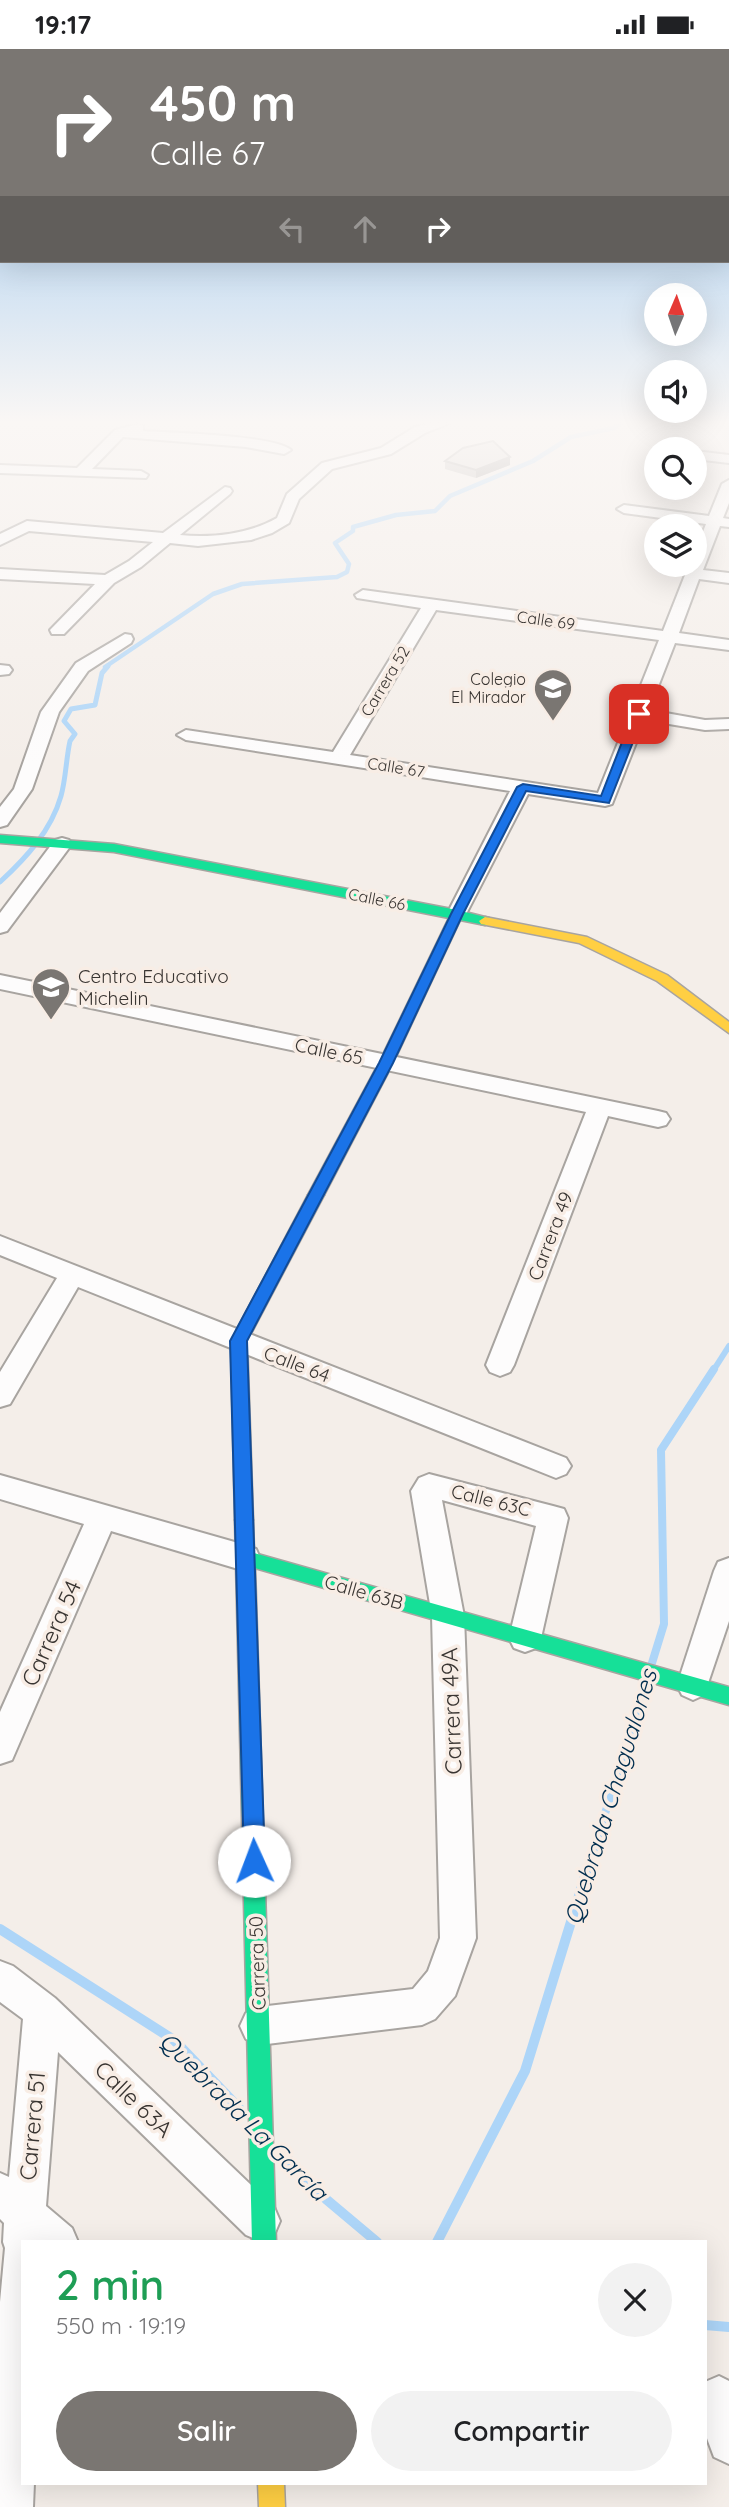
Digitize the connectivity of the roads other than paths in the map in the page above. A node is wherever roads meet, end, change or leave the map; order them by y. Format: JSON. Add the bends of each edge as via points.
{"nodes":[{"id":1,"x":163,"y":538,"type":"edge"},
{"id":2,"x":166,"y":538,"type":"junction"},
{"id":3,"x":233,"y":538,"type":"edge"},
{"id":4,"x":0,"y":574,"type":"edge"},
{"id":5,"x":707,"y":575,"type":"edge"},
{"id":6,"x":693,"y":577,"type":"edge"},
{"id":7,"x":729,"y":578,"type":"edge"},
{"id":8,"x":108,"y":580,"type":"junction"},
{"id":9,"x":363,"y":595,"type":"dead end"},
{"id":10,"x":431,"y":604,"type":"junction"},
{"id":11,"x":58,"y":630,"type":"dead end"},
{"id":12,"x":669,"y":637,"type":"junction"},
{"id":13,"x":125,"y":639,"type":"dead end"},
{"id":14,"x":729,"y":645,"type":"edge"},
{"id":15,"x":639,"y":714,"type":"junction"},
{"id":16,"x":729,"y":724,"type":"edge"},
{"id":17,"x":186,"y":734,"type":"dead end"},
{"id":18,"x":339,"y":758,"type":"junction"},
{"id":19,"x":523,"y":787,"type":"junction"},
{"id":20,"x":0,"y":821,"type":"edge"},
{"id":21,"x":0,"y":839,"type":"edge"},
{"id":22,"x":60,"y":844,"type":"junction"},
{"id":23,"x":457,"y":914,"type":"junction"},
{"id":24,"x":0,"y":927,"type":"edge"},
{"id":25,"x":0,"y":982,"type":"edge"},
{"id":26,"x":729,"y":1029,"type":"edge"},
{"id":27,"x":386,"y":1063,"type":"junction"},
{"id":28,"x":600,"y":1107,"type":"junction"},
{"id":29,"x":658,"y":1119,"type":"dead end"},
{"id":30,"x":0,"y":1245,"type":"edge"},
{"id":31,"x":72,"y":1275,"type":"junction"},
{"id":32,"x":239,"y":1341,"type":"junction"},
{"id":33,"x":500,"y":1365,"type":"dead end"},
{"id":34,"x":0,"y":1396,"type":"edge"},
{"id":35,"x":556,"y":1466,"type":"dead end"},
{"id":36,"x":429,"y":1486,"type":"joint"},
{"id":37,"x":0,"y":1487,"type":"edge"},
{"id":38,"x":102,"y":1517,"type":"junction"},
{"id":39,"x":246,"y":1558,"type":"junction"},
{"id":40,"x":729,"y":1571,"type":"edge"},
{"id":41,"x":447,"y":1616,"type":"junction"},
{"id":42,"x":525,"y":1638,"type":"junction"},
{"id":43,"x":680,"y":1681,"type":"junction"},
{"id":44,"x":729,"y":1696,"type":"edge"},
{"id":45,"x":0,"y":1749,"type":"edge"},
{"id":46,"x":0,"y":1979,"type":"edge"},
{"id":47,"x":42,"y":2011,"type":"junction"},
{"id":48,"x":259,"y":2026,"type":"junction"},
{"id":49,"x":18,"y":2226,"type":"edge"},
{"id":50,"x":263,"y":2233,"type":"edge"},
{"id":51,"x":53,"y":2240,"type":"edge"},
{"id":52,"x":718,"y":2398,"type":"edge"},
{"id":53,"x":729,"y":2442,"type":"edge"},
{"id":54,"x":8,"y":2476,"type":"edge"},
{"id":55,"x":271,"y":2485,"type":"edge"},
{"id":56,"x":272,"y":2507,"type":"edge"}],
"edges":[{"from":1,"to":2,"type":"street"},
{"from":2,"to":3,"type":"street"},
{"from":2,"to":8,"type":"street","via":[[124,573]]},
{"from":4,"to":8,"type":"street"},
{"from":5,"to":7,"type":"street"},
{"from":6,"to":12,"type":"street"},
{"from":8,"to":11,"type":"street"},
{"from":9,"to":10,"type":"street","name":"Calle 69"},
{"from":10,"to":12,"type":"street","name":"Calle 69"},
{"from":10,"to":18,"type":"street","name":"Carrera 52"},
{"from":12,"to":14,"type":"street","name":"Calle 69"},
{"from":12,"to":15,"type":"street"},
{"from":13,"to":20,"type":"street","via":[[82,667],[50,712],[23,789]]},
{"from":15,"to":16,"type":"street","via":[[705,725]]},
{"from":15,"to":19,"type":"street","name":"Calle 67","via":[[605,800]]},
{"from":17,"to":18,"type":"street","name":"Calle 67"},
{"from":18,"to":19,"type":"street","name":"Calle 67"},
{"from":19,"to":23,"type":"street","name":"Carrera 50"},
{"from":21,"to":22,"type":"street","name":"Calle 66"},
{"from":22,"to":23,"type":"street","name":"Calle 66","via":[[114,848]]},
{"from":22,"to":24,"type":"street"},
{"from":23,"to":26,"type":"street","name":"Calle 66","via":[[583,940],[662,978]]},
{"from":23,"to":27,"type":"street","name":"Carrera 50"},
{"from":25,"to":27,"type":"street","name":"Calle 65"},
{"from":27,"to":28,"type":"street","name":"Calle 65"},
{"from":27,"to":32,"type":"street","name":"Carrera 50"},
{"from":28,"to":29,"type":"street","name":"Calle 65"},
{"from":28,"to":33,"type":"street","name":"Carrera 49"},
{"from":30,"to":31,"type":"street","name":"Calle 64"},
{"from":31,"to":32,"type":"street","name":"Calle 64"},
{"from":31,"to":34,"type":"street"},
{"from":32,"to":35,"type":"street","name":"Calle 64"},
{"from":32,"to":39,"type":"street","name":"Carrera 50"},
{"from":36,"to":41,"type":"street","name":"Carrera 49A","via":[[426,1491]]},
{"from":36,"to":42,"type":"street","name":"Calle 63C","via":[[553,1518]]},
{"from":37,"to":38,"type":"street","name":"Calle 63B"},
{"from":38,"to":39,"type":"street","name":"Calle 63B"},
{"from":38,"to":45,"type":"street","name":"Carrera 54"},
{"from":39,"to":41,"type":"street","name":"Calle 63B"},
{"from":39,"to":48,"type":"street","name":"Carrera 50"},
{"from":40,"to":43,"type":"street"},
{"from":41,"to":42,"type":"street","name":"Calle 63B"},
{"from":41,"to":48,"type":"street","name":"Carrera 49A","via":[[458,1938],[442,1983],[422,2006]]},
{"from":42,"to":43,"type":"street","name":"Calle 63B"},
{"from":43,"to":44,"type":"street","name":"Calle 63B"},
{"from":46,"to":47,"type":"street","name":"Calle 63A"},
{"from":47,"to":49,"type":"street","name":"Carrera 51"},
{"from":47,"to":50,"type":"street","name":"Calle 63A"},
{"from":48,"to":50,"type":"street","name":"Carrera 50"},
{"from":49,"to":51,"type":"street"},
{"from":49,"to":54,"type":"street","name":"Carrera 51"},
{"from":52,"to":53,"type":"street"},
{"from":55,"to":56,"type":"street"}]}
